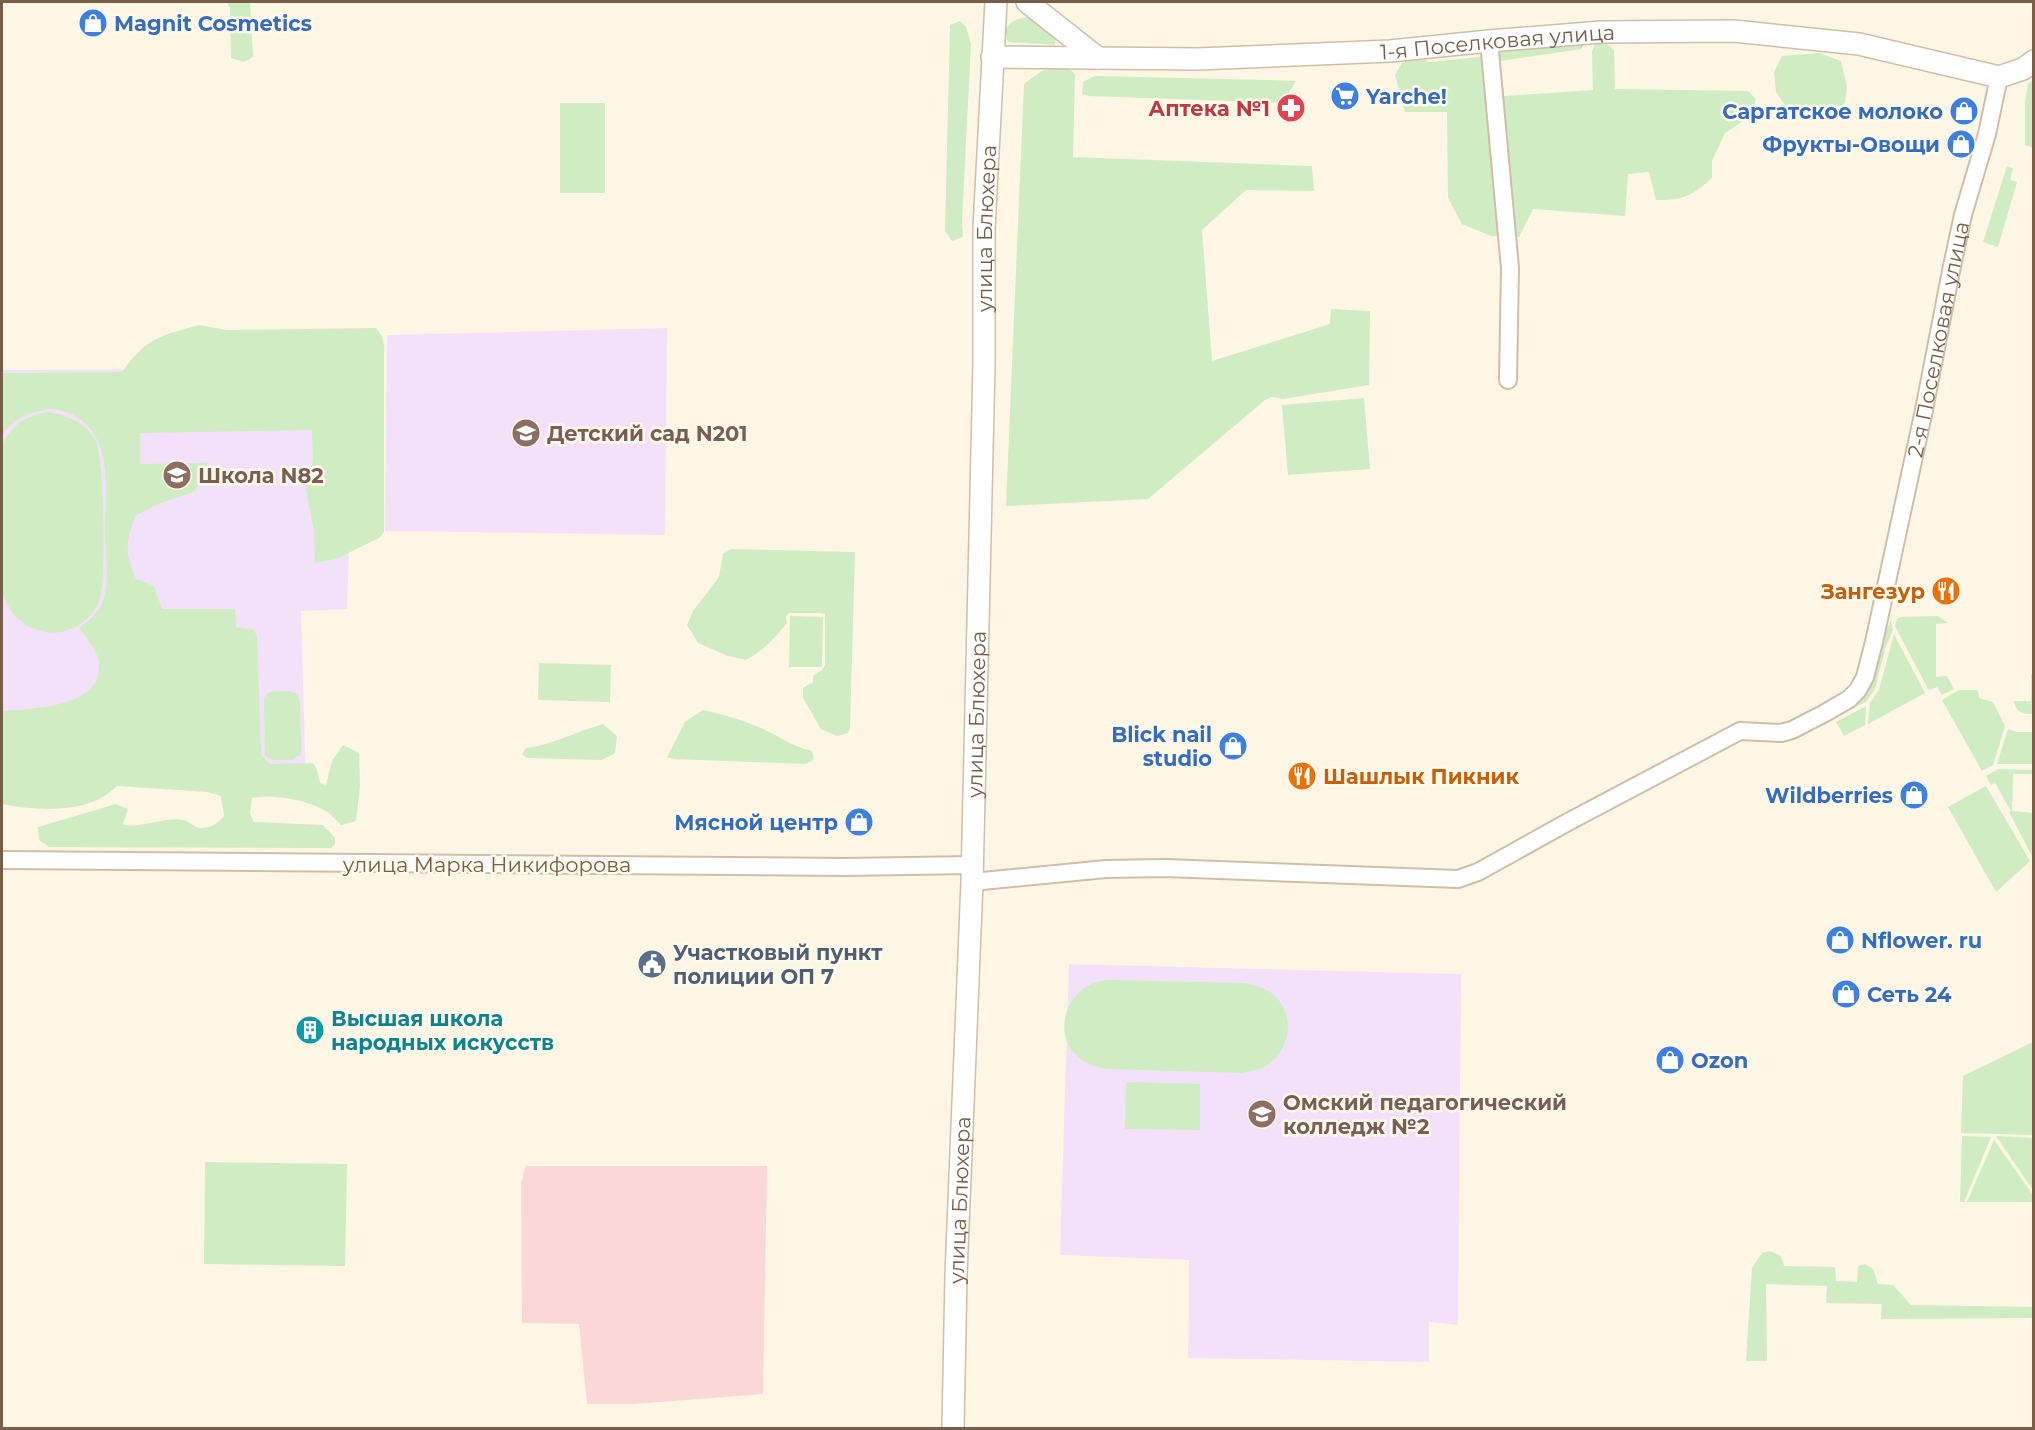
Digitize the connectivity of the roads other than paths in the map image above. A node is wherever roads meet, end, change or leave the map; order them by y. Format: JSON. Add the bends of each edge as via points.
{"nodes":[{"id":1,"x":996,"y":2,"type":"edge"},
{"id":2,"x":1027,"y":2,"type":"edge"},
{"id":3,"x":1489,"y":40,"type":"junction"},
{"id":4,"x":992,"y":57,"type":"junction"},
{"id":5,"x":1098,"y":58,"type":"junction"},
{"id":6,"x":2034,"y":61,"type":"edge"},
{"id":7,"x":1999,"y":77,"type":"junction"},
{"id":8,"x":1508,"y":380,"type":"dead end"},
{"id":9,"x":2,"y":860,"type":"edge"},
{"id":10,"x":972,"y":874,"type":"junction"},
{"id":11,"x":953,"y":1428,"type":"edge"}],
"edges":[{"from":1,"to":4,"type":"street","name":"улица Блюхера"},
{"from":2,"to":5,"type":"street"},
{"from":3,"to":5,"type":"street","name":"1-я Поселковая улица","via":[[1390,51],[1197,59]]},
{"from":3,"to":7,"type":"street","name":"1-я Поселковая улица","via":[[1601,32],[1734,31],[1859,44]]},
{"from":3,"to":8,"type":"street","via":[[1510,268]]},
{"from":4,"to":5,"type":"street","name":"1-я Поселковая улица"},
{"from":4,"to":10,"type":"street","name":"улица Блюхера","via":[[984,228]]},
{"from":6,"to":7,"type":"street"},
{"from":7,"to":10,"type":"street","name":"2-я Поселковая улица","via":[[1953,260],[1874,642],[1865,677],[1849,699],[1792,730],[1740,731],[1478,872],[1458,879],[1165,868]]},
{"from":9,"to":10,"type":"street","name":"улица Марка Никифорова","via":[[845,867]]},
{"from":10,"to":11,"type":"street","name":"улица Блюхера"}]}
